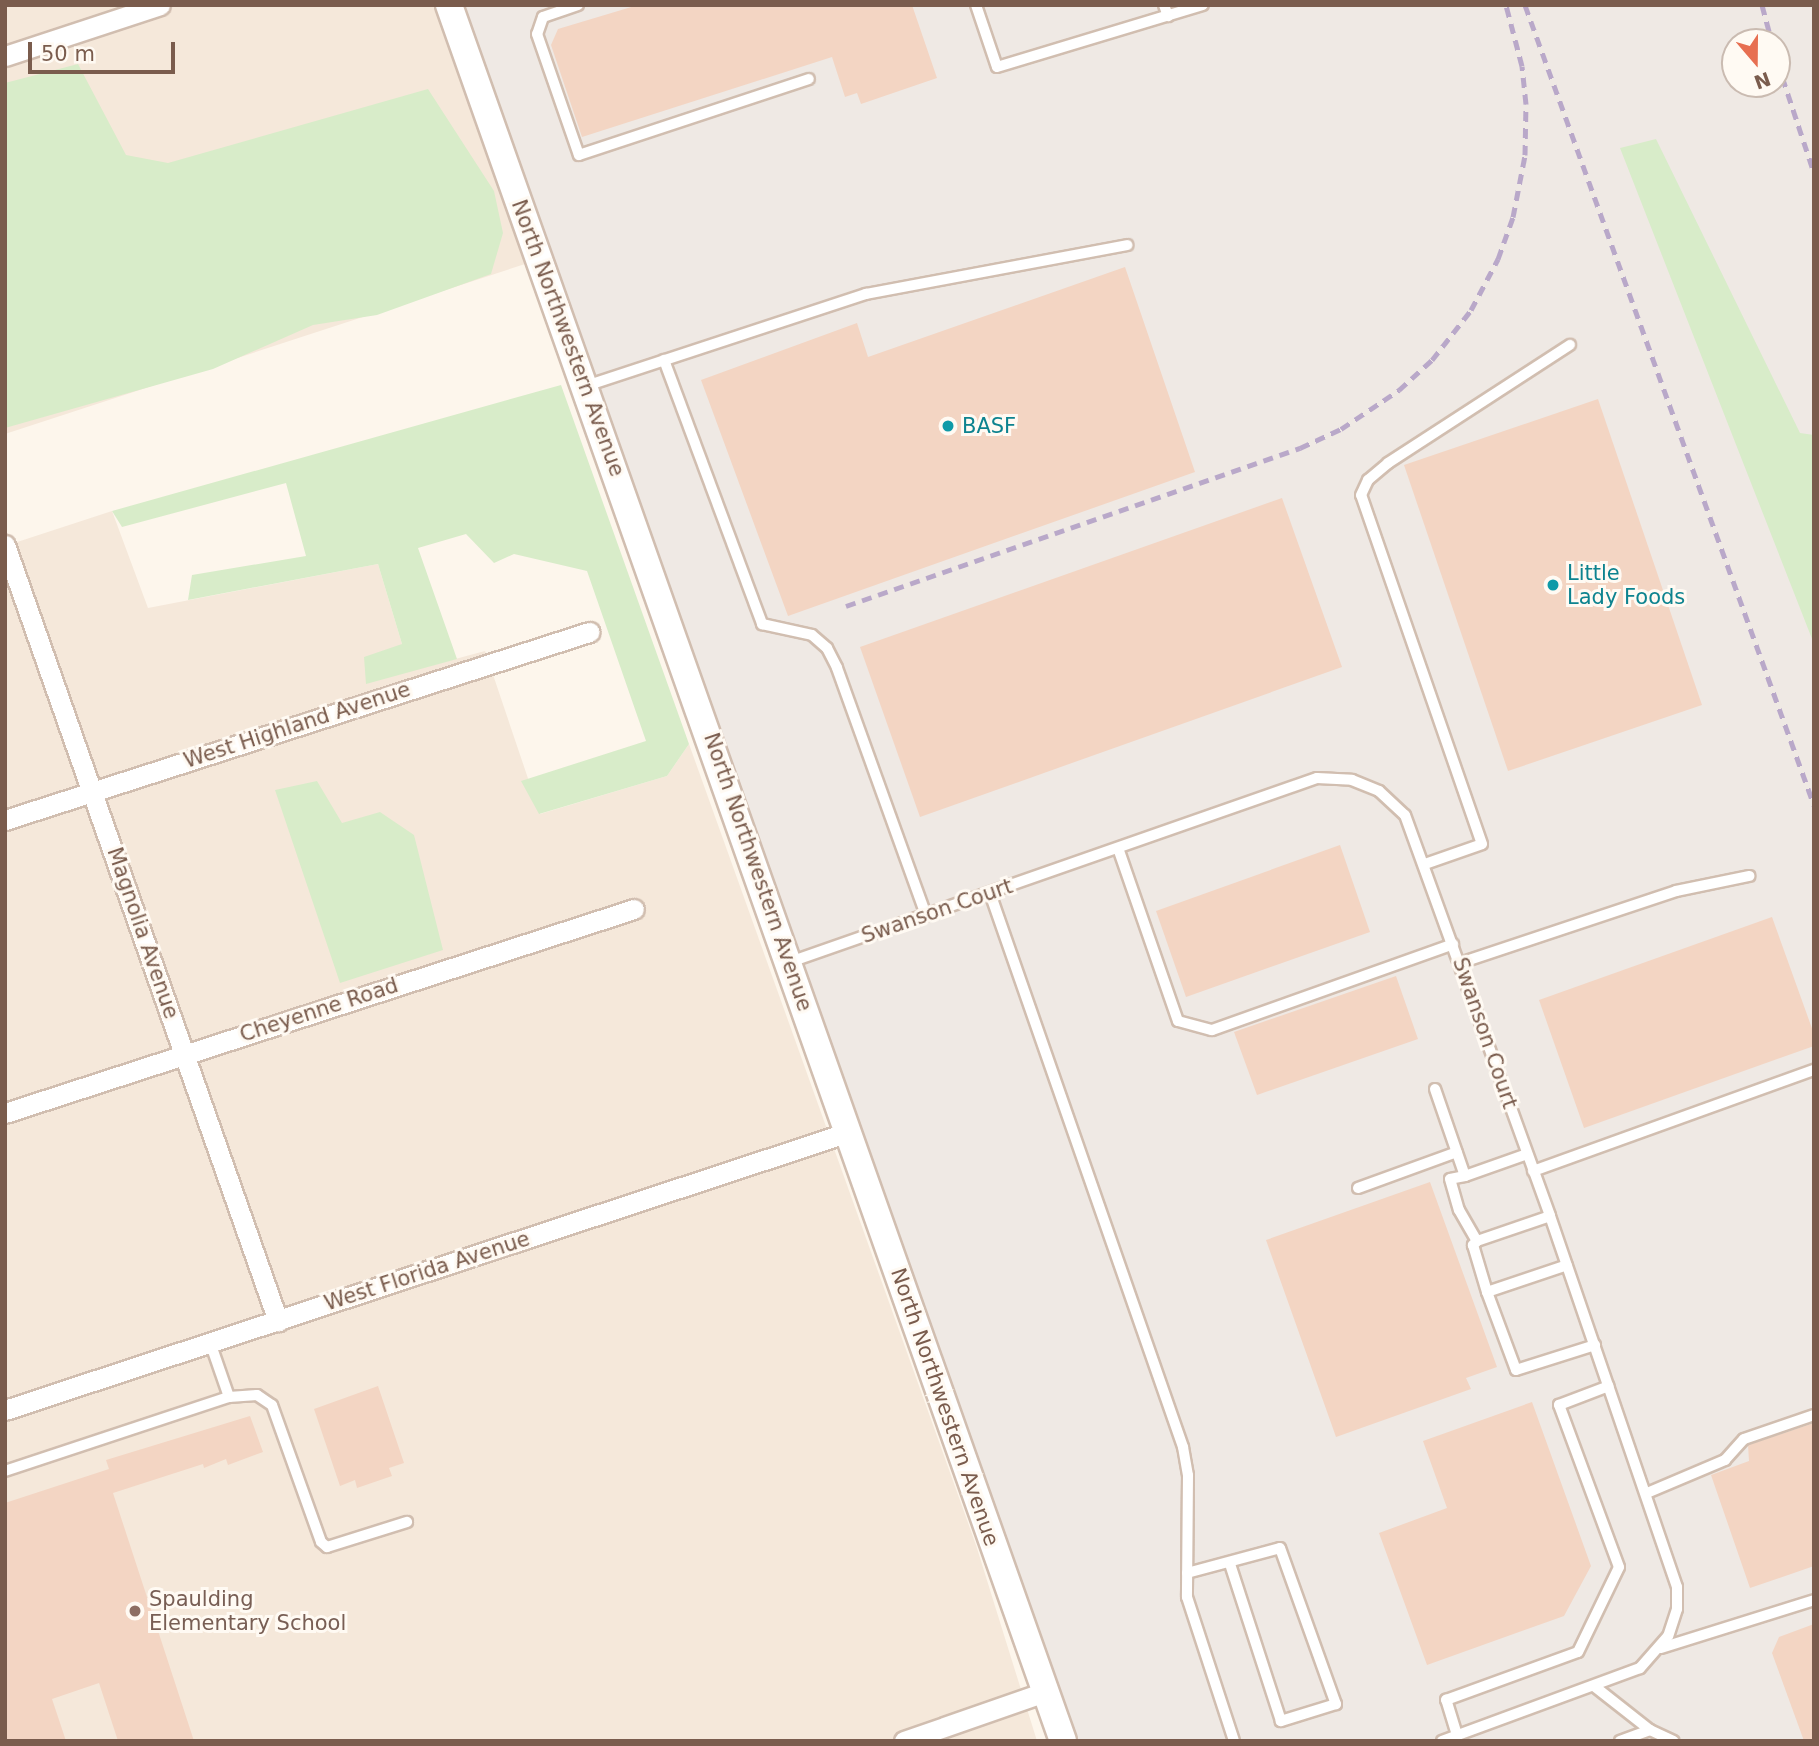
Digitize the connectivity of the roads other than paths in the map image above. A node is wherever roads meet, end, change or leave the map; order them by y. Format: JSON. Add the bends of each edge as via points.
{"nodes":[{"id":1,"x":160,"y":5,"type":"edge"},
{"id":2,"x":449,"y":5,"type":"edge"},
{"id":3,"x":578,"y":5,"type":"edge"},
{"id":4,"x":975,"y":5,"type":"edge"},
{"id":5,"x":1203,"y":5,"type":"edge"},
{"id":6,"x":1166,"y":10,"type":"edge"},
{"id":7,"x":5,"y":56,"type":"edge"},
{"id":8,"x":809,"y":79,"type":"dead end"},
{"id":9,"x":1127,"y":245,"type":"dead end"},
{"id":10,"x":1570,"y":345,"type":"dead end"},
{"id":11,"x":664,"y":360,"type":"junction"},
{"id":12,"x":585,"y":386,"type":"junction"},
{"id":13,"x":5,"y":545,"type":"edge"},
{"id":14,"x":589,"y":632,"type":"dead end"},
{"id":15,"x":93,"y":792,"type":"junction"},
{"id":16,"x":5,"y":820,"type":"edge"},
{"id":17,"x":1118,"y":848,"type":"junction"},
{"id":18,"x":1425,"y":864,"type":"junction"},
{"id":19,"x":1749,"y":876,"type":"dead end"},
{"id":20,"x":990,"y":893,"type":"junction"},
{"id":21,"x":634,"y":909,"type":"dead end"},
{"id":22,"x":926,"y":915,"type":"junction"},
{"id":23,"x":1453,"y":944,"type":"junction"},
{"id":24,"x":790,"y":962,"type":"junction"},
{"id":25,"x":1460,"y":963,"type":"junction"},
{"id":26,"x":185,"y":1053,"type":"junction"},
{"id":27,"x":1814,"y":1070,"type":"edge"},
{"id":28,"x":1435,"y":1089,"type":"dead end"},
{"id":29,"x":5,"y":1113,"type":"edge"},
{"id":30,"x":849,"y":1132,"type":"junction"},
{"id":31,"x":1457,"y":1152,"type":"junction"},
{"id":32,"x":1527,"y":1154,"type":"junction"},
{"id":33,"x":1533,"y":1171,"type":"junction"},
{"id":34,"x":1465,"y":1176,"type":"junction"},
{"id":35,"x":1357,"y":1188,"type":"dead end"},
{"id":36,"x":1550,"y":1216,"type":"junction"},
{"id":37,"x":1477,"y":1241,"type":"junction"},
{"id":38,"x":1567,"y":1265,"type":"junction"},
{"id":39,"x":1488,"y":1292,"type":"junction"},
{"id":40,"x":278,"y":1321,"type":"junction"},
{"id":41,"x":211,"y":1342,"type":"junction"},
{"id":42,"x":1595,"y":1345,"type":"junction"},
{"id":43,"x":1609,"y":1385,"type":"junction"},
{"id":44,"x":229,"y":1397,"type":"junction"},
{"id":45,"x":5,"y":1410,"type":"edge"},
{"id":46,"x":1814,"y":1415,"type":"edge"},
{"id":47,"x":5,"y":1471,"type":"edge"},
{"id":48,"x":1647,"y":1493,"type":"junction"},
{"id":49,"x":407,"y":1522,"type":"dead end"},
{"id":50,"x":1230,"y":1564,"type":"junction"},
{"id":51,"x":1187,"y":1573,"type":"junction"},
{"id":52,"x":1814,"y":1600,"type":"edge"},
{"id":53,"x":1661,"y":1648,"type":"junction"},
{"id":54,"x":1594,"y":1686,"type":"junction"},
{"id":55,"x":1045,"y":1692,"type":"junction"},
{"id":56,"x":1650,"y":1730,"type":"junction"},
{"id":57,"x":1457,"y":1735,"type":"junction"},
{"id":58,"x":904,"y":1741,"type":"edge"},
{"id":59,"x":1063,"y":1741,"type":"edge"},
{"id":60,"x":1234,"y":1741,"type":"edge"},
{"id":61,"x":1442,"y":1741,"type":"edge"},
{"id":62,"x":1620,"y":1741,"type":"edge"},
{"id":63,"x":1674,"y":1741,"type":"edge"}],
"edges":[{"from":1,"to":7,"type":"street"},
{"from":2,"to":12,"type":"street","name":"North Northwestern Avenue"},
{"from":3,"to":8,"type":"lane","via":[[543,17],[537,34],[579,155]]},
{"from":4,"to":6,"type":"lane","via":[[997,67]]},
{"from":5,"to":6,"type":"lane"},
{"from":9,"to":11,"type":"lane","via":[[866,294]]},
{"from":10,"to":18,"type":"lane","via":[[1388,463],[1368,480],[1361,495],[1482,844]]},
{"from":11,"to":12,"type":"lane"},
{"from":11,"to":22,"type":"lane","via":[[762,624],[812,635],[827,648]]},
{"from":12,"to":24,"type":"street","name":"North Northwestern Avenue"},
{"from":13,"to":15,"type":"street","name":"Magnolia Avenue"},
{"from":14,"to":15,"type":"street","name":"West Highland Avenue"},
{"from":15,"to":16,"type":"street","name":"West Highland Avenue"},
{"from":15,"to":26,"type":"street","name":"Magnolia Avenue"},
{"from":17,"to":18,"type":"lane","name":"Swanson Court","via":[[1289,785],[1331,776],[1352,780],[1390,799],[1412,828]]},
{"from":17,"to":20,"type":"lane","name":"Swanson Court"},
{"from":17,"to":23,"type":"lane","via":[[1178,1021],[1212,1030]]},
{"from":18,"to":23,"type":"lane","name":"Swanson Court"},
{"from":19,"to":25,"type":"lane","via":[[1676,891]]},
{"from":20,"to":22,"type":"lane","name":"Swanson Court"},
{"from":20,"to":51,"type":"lane","via":[[1182,1447],[1188,1475]]},
{"from":21,"to":26,"type":"street","name":"Cheyenne Road"},
{"from":22,"to":24,"type":"lane","name":"Swanson Court"},
{"from":23,"to":25,"type":"lane","name":"Swanson Court"},
{"from":24,"to":30,"type":"street","name":"North Northwestern Avenue"},
{"from":25,"to":32,"type":"lane","name":"Swanson Court"},
{"from":26,"to":29,"type":"street","name":"Cheyenne Road"},
{"from":26,"to":40,"type":"street","name":"Magnolia Avenue"},
{"from":27,"to":33,"type":"lane"},
{"from":28,"to":31,"type":"lane"},
{"from":30,"to":40,"type":"street","name":"West Florida Avenue"},
{"from":30,"to":55,"type":"street","name":"North Northwestern Avenue"},
{"from":31,"to":34,"type":"lane"},
{"from":31,"to":35,"type":"lane"},
{"from":32,"to":33,"type":"lane","name":"Swanson Court"},
{"from":32,"to":34,"type":"lane"},
{"from":33,"to":36,"type":"lane","name":"Swanson Court"},
{"from":34,"to":37,"type":"lane","via":[[1450,1179],[1459,1210]]},
{"from":36,"to":37,"type":"lane"},
{"from":36,"to":38,"type":"lane","name":"Swanson Court"},
{"from":37,"to":39,"type":"lane","via":[[1473,1245]]},
{"from":38,"to":39,"type":"lane"},
{"from":38,"to":42,"type":"lane","name":"Swanson Court"},
{"from":39,"to":42,"type":"lane","via":[[1516,1370]]},
{"from":40,"to":41,"type":"street","name":"West Florida Avenue"},
{"from":41,"to":44,"type":"lane"},
{"from":41,"to":45,"type":"street","name":"West Florida Avenue"},
{"from":42,"to":43,"type":"lane","name":"Swanson Court"},
{"from":43,"to":48,"type":"lane","name":"Swanson Court"},
{"from":43,"to":57,"type":"lane","via":[[1559,1405],[1619,1567],[1578,1652],[1446,1700]]},
{"from":44,"to":47,"type":"lane"},
{"from":44,"to":49,"type":"lane","via":[[257,1395],[272,1405],[327,1548]]},
{"from":46,"to":48,"type":"lane","via":[[1744,1439],[1725,1460]]},
{"from":48,"to":53,"type":"lane","name":"Swanson Court","via":[[1677,1587],[1677,1609]]},
{"from":50,"to":50,"type":"lane","via":[[1280,1548],[1336,1704],[1281,1721]]},
{"from":50,"to":51,"type":"lane"},
{"from":51,"to":60,"type":"lane","via":[[1193,1619]]},
{"from":52,"to":53,"type":"lane"},
{"from":53,"to":54,"type":"lane","name":"Swanson Court","via":[[1640,1668]]},
{"from":54,"to":56,"type":"lane"},
{"from":54,"to":57,"type":"lane","name":"Swanson Court"},
{"from":55,"to":58,"type":"street"},
{"from":55,"to":59,"type":"street","name":"North Northwestern Avenue"},
{"from":56,"to":62,"type":"lane"},
{"from":56,"to":63,"type":"lane"},
{"from":57,"to":61,"type":"lane","name":"Swanson Court"}]}
